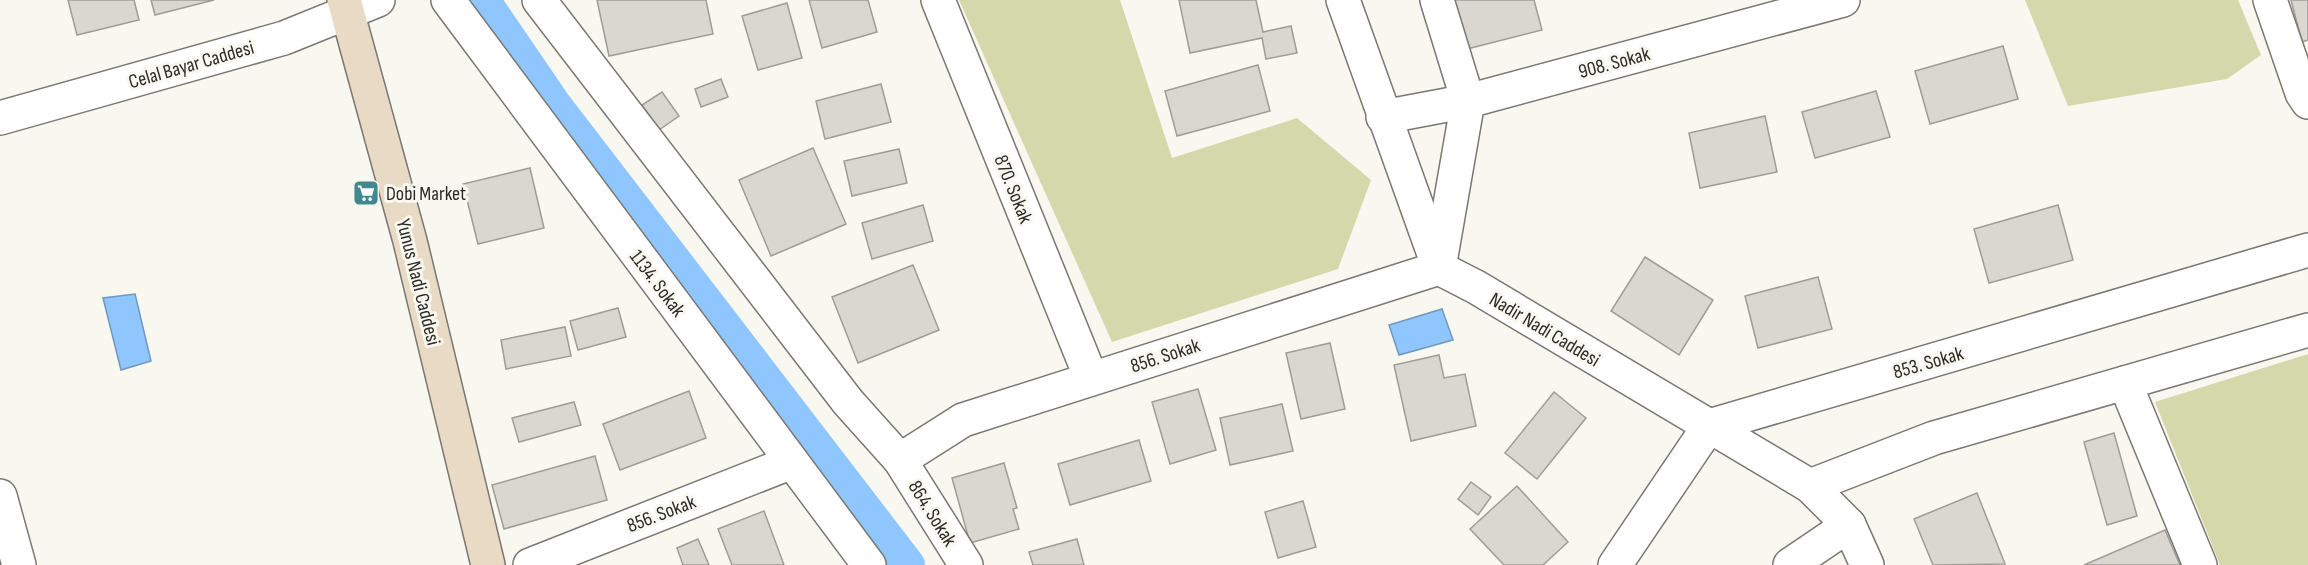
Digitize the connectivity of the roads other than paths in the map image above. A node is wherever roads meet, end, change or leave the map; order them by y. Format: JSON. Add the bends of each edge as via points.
{"nodes":[{"id":1,"x":378,"y":0,"type":"edge"},
{"id":2,"x":448,"y":0,"type":"edge"},
{"id":3,"x":540,"y":0,"type":"edge"},
{"id":4,"x":938,"y":0,"type":"edge"},
{"id":5,"x":1343,"y":0,"type":"edge"},
{"id":6,"x":1437,"y":0,"type":"edge"},
{"id":7,"x":1843,"y":0,"type":"edge"},
{"id":8,"x":2270,"y":0,"type":"edge"},
{"id":9,"x":345,"y":6,"type":"edge"},
{"id":10,"x":1468,"y":101,"type":"junction"},
{"id":11,"x":2308,"y":102,"type":"edge"},
{"id":12,"x":1383,"y":117,"type":"junction"},
{"id":13,"x":0,"y":118,"type":"edge"},
{"id":14,"x":2308,"y":250,"type":"edge"},
{"id":15,"x":1439,"y":268,"type":"junction"},
{"id":16,"x":2308,"y":330,"type":"edge"},
{"id":17,"x":1091,"y":378,"type":"junction"},
{"id":18,"x":2125,"y":383,"type":"junction"},
{"id":19,"x":1709,"y":426,"type":"junction"},
{"id":20,"x":900,"y":460,"type":"junction"},
{"id":21,"x":792,"y":462,"type":"junction"},
{"id":22,"x":1810,"y":486,"type":"junction"},
{"id":23,"x":0,"y":496,"type":"edge"},
{"id":24,"x":1849,"y":525,"type":"junction"},
{"id":25,"x":19,"y":565,"type":"edge"},
{"id":26,"x":488,"y":565,"type":"edge"},
{"id":27,"x":530,"y":565,"type":"edge"},
{"id":28,"x":869,"y":565,"type":"edge"},
{"id":29,"x":966,"y":565,"type":"edge"},
{"id":30,"x":1615,"y":565,"type":"edge"},
{"id":31,"x":1790,"y":565,"type":"edge"},
{"id":32,"x":1867,"y":565,"type":"edge"},
{"id":33,"x":2200,"y":565,"type":"edge"}],
"edges":[{"from":1,"to":9,"type":"street","name":"Celal Bayar Caddesi"},
{"from":2,"to":21,"type":"street","name":"1134. Sokak"},
{"from":3,"to":20,"type":"street","name":"864. Sokak","via":[[848,402]]},
{"from":4,"to":17,"type":"street","name":"870. Sokak"},
{"from":5,"to":12,"type":"street"},
{"from":6,"to":10,"type":"street"},
{"from":7,"to":10,"type":"street","name":"908. Sokak"},
{"from":8,"to":11,"type":"street"},
{"from":9,"to":13,"type":"street","name":"Celal Bayar Caddesi","via":[[284,38]]},
{"from":9,"to":26,"type":"main road","name":"Yunus Nadi Caddesi","via":[[410,241]]},
{"from":10,"to":12,"type":"street","name":"908. Sokak"},
{"from":10,"to":15,"type":"street"},
{"from":12,"to":15,"type":"street"},
{"from":14,"to":19,"type":"street","name":"853. Sokak"},
{"from":15,"to":17,"type":"street","name":"856. Sokak"},
{"from":15,"to":19,"type":"street","name":"Nadir Nadi Caddesi"},
{"from":16,"to":18,"type":"street"},
{"from":17,"to":20,"type":"street","name":"856. Sokak","via":[[963,420]]},
{"from":18,"to":22,"type":"street","via":[[1934,438]]},
{"from":18,"to":33,"type":"street"},
{"from":19,"to":22,"type":"street","name":"Nadir Nadi Caddesi"},
{"from":19,"to":30,"type":"street"},
{"from":20,"to":29,"type":"street","name":"864. Sokak"},
{"from":21,"to":27,"type":"street","name":"856. Sokak"},
{"from":21,"to":28,"type":"street","name":"1134. Sokak"},
{"from":22,"to":24,"type":"street","name":"Nadir Nadi Caddesi"},
{"from":23,"to":25,"type":"street"},
{"from":24,"to":31,"type":"street"},
{"from":24,"to":32,"type":"street","name":"Nadir Nadi Caddesi"}]}
